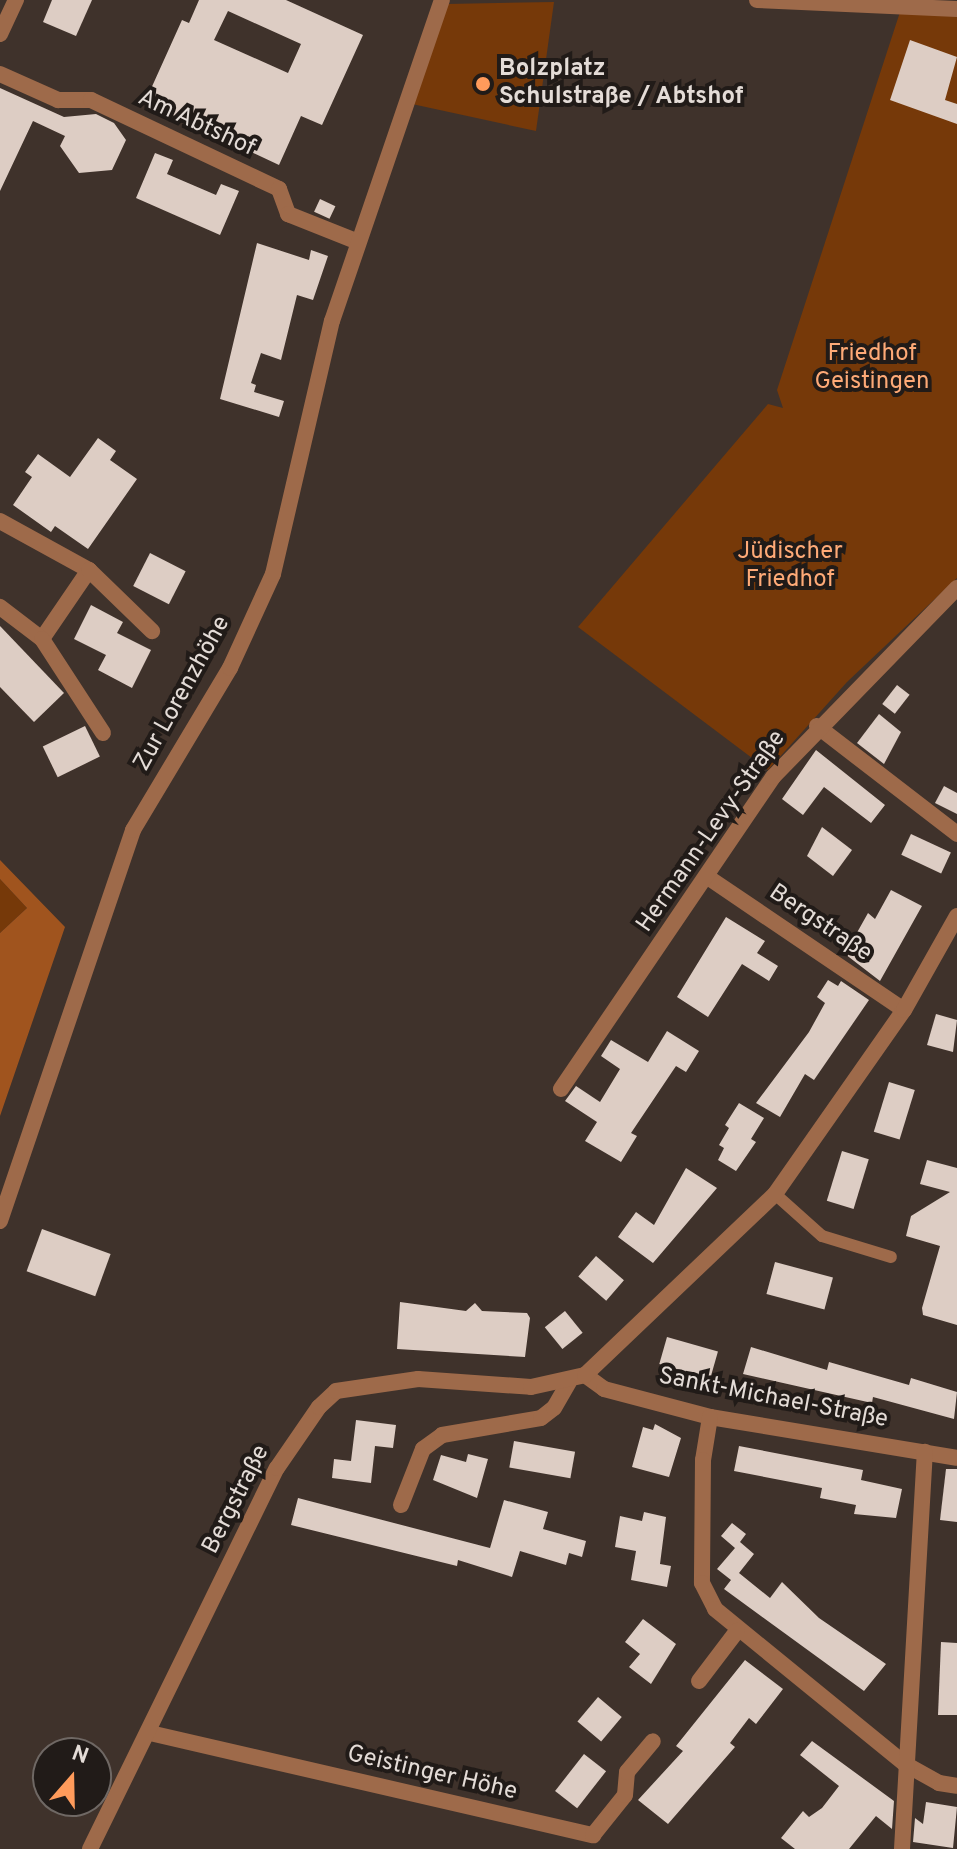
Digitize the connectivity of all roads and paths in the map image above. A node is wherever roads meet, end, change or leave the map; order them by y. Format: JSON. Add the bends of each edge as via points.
{"nodes":[{"id":1,"x":16,"y":0,"type":"edge"},
{"id":2,"x":442,"y":0,"type":"edge"},
{"id":3,"x":757,"y":0,"type":"edge"},
{"id":4,"x":957,"y":9,"type":"edge"},
{"id":5,"x":0,"y":34,"type":"edge"},
{"id":6,"x":0,"y":74,"type":"edge"},
{"id":7,"x":356,"y":241,"type":"junction"},
{"id":8,"x":0,"y":521,"type":"edge"},
{"id":9,"x":89,"y":570,"type":"junction"},
{"id":10,"x":957,"y":588,"type":"edge"},
{"id":11,"x":0,"y":607,"type":"edge"},
{"id":12,"x":152,"y":631,"type":"dead end"},
{"id":13,"x":42,"y":639,"type":"junction"},
{"id":14,"x":817,"y":726,"type":"junction"},
{"id":15,"x":103,"y":733,"type":"dead end"},
{"id":16,"x":957,"y":834,"type":"edge"},
{"id":17,"x":709,"y":878,"type":"junction"},
{"id":18,"x":957,"y":916,"type":"edge"},
{"id":19,"x":904,"y":1010,"type":"junction"},
{"id":20,"x":561,"y":1089,"type":"dead end"},
{"id":21,"x":775,"y":1194,"type":"junction"},
{"id":22,"x":0,"y":1221,"type":"edge"},
{"id":23,"x":891,"y":1257,"type":"dead end"},
{"id":24,"x":577,"y":1379,"type":"junction"},
{"id":25,"x":710,"y":1417,"type":"junction"},
{"id":26,"x":925,"y":1452,"type":"junction"},
{"id":27,"x":957,"y":1458,"type":"edge"},
{"id":28,"x":401,"y":1505,"type":"dead end"},
{"id":29,"x":737,"y":1631,"type":"junction"},
{"id":30,"x":699,"y":1681,"type":"dead end"},
{"id":31,"x":150,"y":1733,"type":"junction"},
{"id":32,"x":653,"y":1741,"type":"dead end"},
{"id":33,"x":905,"y":1764,"type":"junction"},
{"id":34,"x":957,"y":1786,"type":"edge"},
{"id":35,"x":90,"y":1849,"type":"edge"},
{"id":36,"x":902,"y":1849,"type":"edge"}],
"edges":[{"from":1,"to":5,"type":"street"},
{"from":2,"to":7,"type":"street","name":"Zur Lorenzhöhe"},
{"from":3,"to":4,"type":"street"},
{"from":6,"to":7,"type":"street","name":"Am Abtshof","via":[[58,100],[91,100],[279,189],[288,214]]},
{"from":7,"to":22,"type":"street","name":"Zur Lorenzhöhe","via":[[273,574],[230,668],[133,830]]},
{"from":8,"to":9,"type":"street"},
{"from":9,"to":12,"type":"street"},
{"from":9,"to":13,"type":"street"},
{"from":10,"to":14,"type":"street","name":"Hermann-Levy-Straße"},
{"from":11,"to":13,"type":"street"},
{"from":13,"to":15,"type":"street"},
{"from":14,"to":16,"type":"street"},
{"from":14,"to":17,"type":"street","name":"Hermann-Levy-Straße","via":[[773,777]]},
{"from":17,"to":19,"type":"street","name":"Bergstraße"},
{"from":17,"to":20,"type":"street","name":"Hermann-Levy-Straße"},
{"from":18,"to":19,"type":"street"},
{"from":19,"to":21,"type":"street"},
{"from":21,"to":23,"type":"lane","via":[[822,1236]]},
{"from":21,"to":24,"type":"street"},
{"from":24,"to":25,"type":"street","name":"Sankt-Michael-Straße"},
{"from":24,"to":28,"type":"street","via":[[541,1418],[442,1435],[418,1458]]},
{"from":24,"to":31,"type":"street","name":"Bergstraße","via":[[531,1387],[418,1379],[336,1391],[277,1468]]},
{"from":25,"to":26,"type":"street","name":"Sankt-Michael-Straße"},
{"from":25,"to":29,"type":"street","via":[[703,1460],[702,1583],[715,1609]]},
{"from":26,"to":27,"type":"street","name":"Sankt-Michael-Straße"},
{"from":26,"to":33,"type":"street"},
{"from":29,"to":30,"type":"street"},
{"from":29,"to":33,"type":"street"},
{"from":31,"to":32,"type":"street","name":"Geistinger Höhe","via":[[593,1835],[625,1795],[627,1772]]},
{"from":31,"to":35,"type":"street","name":"Bergstraße"},
{"from":33,"to":34,"type":"street","via":[[939,1783]]},
{"from":33,"to":36,"type":"street"}]}
